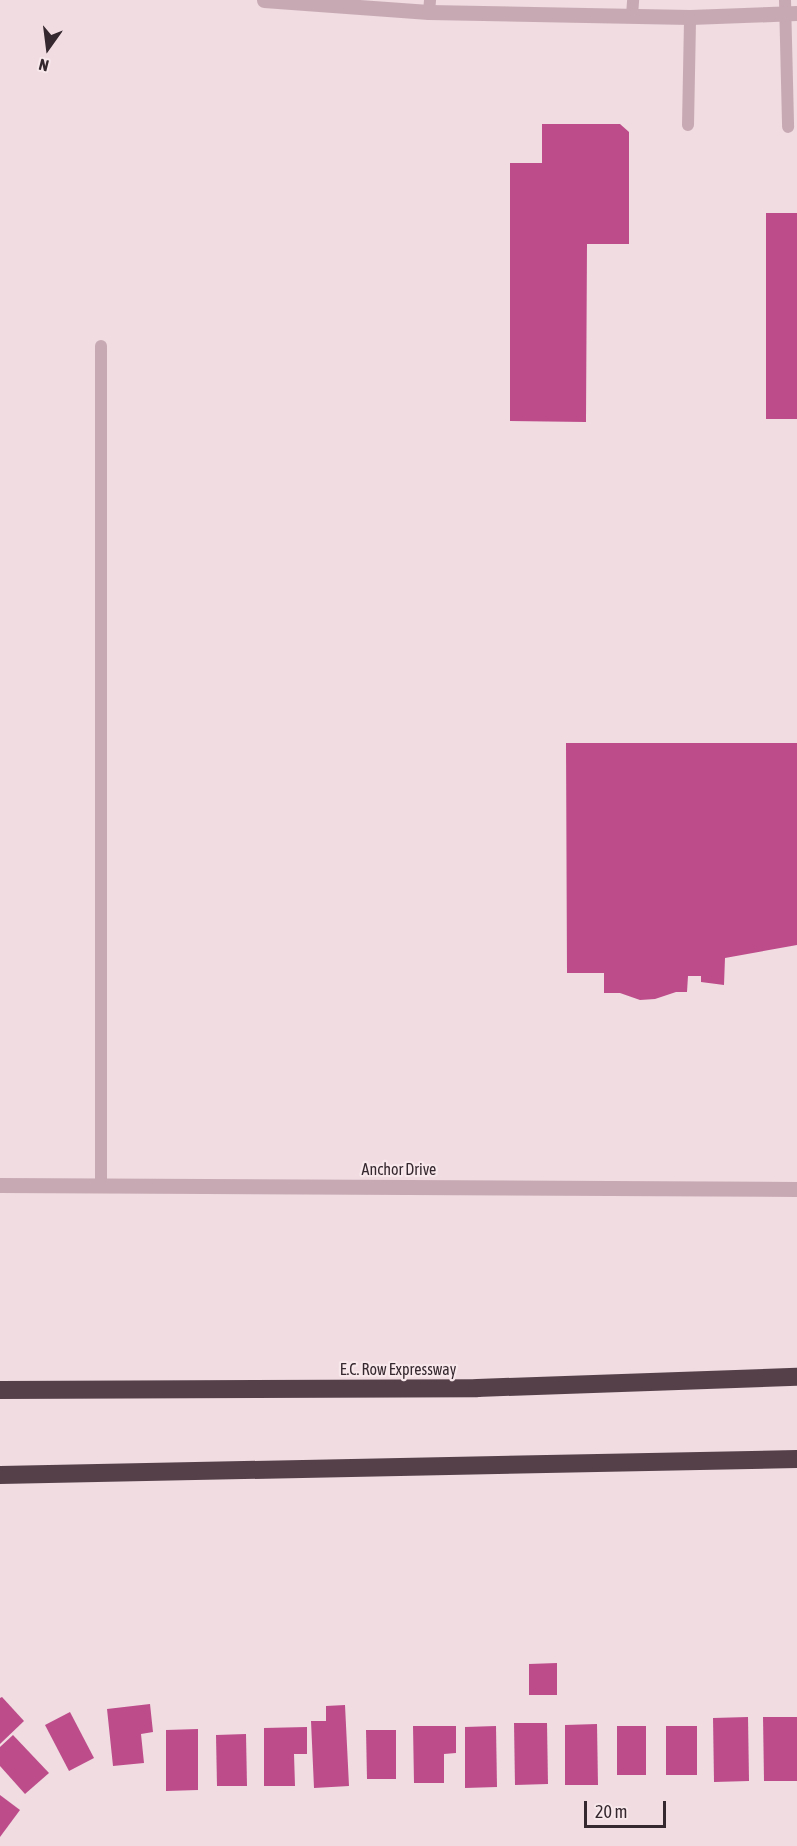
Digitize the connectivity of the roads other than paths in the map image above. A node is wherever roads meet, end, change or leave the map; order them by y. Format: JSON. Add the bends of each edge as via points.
{"nodes":[{"id":1,"x":264,"y":0,"type":"edge"},
{"id":2,"x":633,"y":0,"type":"edge"},
{"id":3,"x":430,"y":6,"type":"edge"},
{"id":4,"x":788,"y":9,"type":"edge"},
{"id":5,"x":632,"y":16,"type":"junction"},
{"id":6,"x":690,"y":17,"type":"junction"},
{"id":7,"x":688,"y":125,"type":"dead end"},
{"id":8,"x":788,"y":127,"type":"dead end"},
{"id":9,"x":101,"y":346,"type":"dead end"},
{"id":10,"x":0,"y":1185,"type":"edge"},
{"id":11,"x":100,"y":1185,"type":"junction"},
{"id":12,"x":797,"y":1189,"type":"edge"},
{"id":13,"x":797,"y":1377,"type":"edge"},
{"id":14,"x":0,"y":1390,"type":"edge"},
{"id":15,"x":797,"y":1460,"type":"edge"},
{"id":16,"x":0,"y":1475,"type":"edge"}],
"edges":[{"from":1,"to":3,"type":"street"},
{"from":2,"to":5,"type":"lane"},
{"from":3,"to":5,"type":"street"},
{"from":4,"to":6,"type":"street"},
{"from":4,"to":8,"type":"lane"},
{"from":5,"to":6,"type":"street"},
{"from":6,"to":7,"type":"lane"},
{"from":9,"to":11,"type":"lane"},
{"from":10,"to":11,"type":"street","name":"Anchor Drive"},
{"from":11,"to":12,"type":"street","name":"Anchor Drive"},
{"from":13,"to":14,"type":"highway","name":"E.C. Row Expressway","via":[[477,1388]]},
{"from":15,"to":16,"type":"highway"}]}
